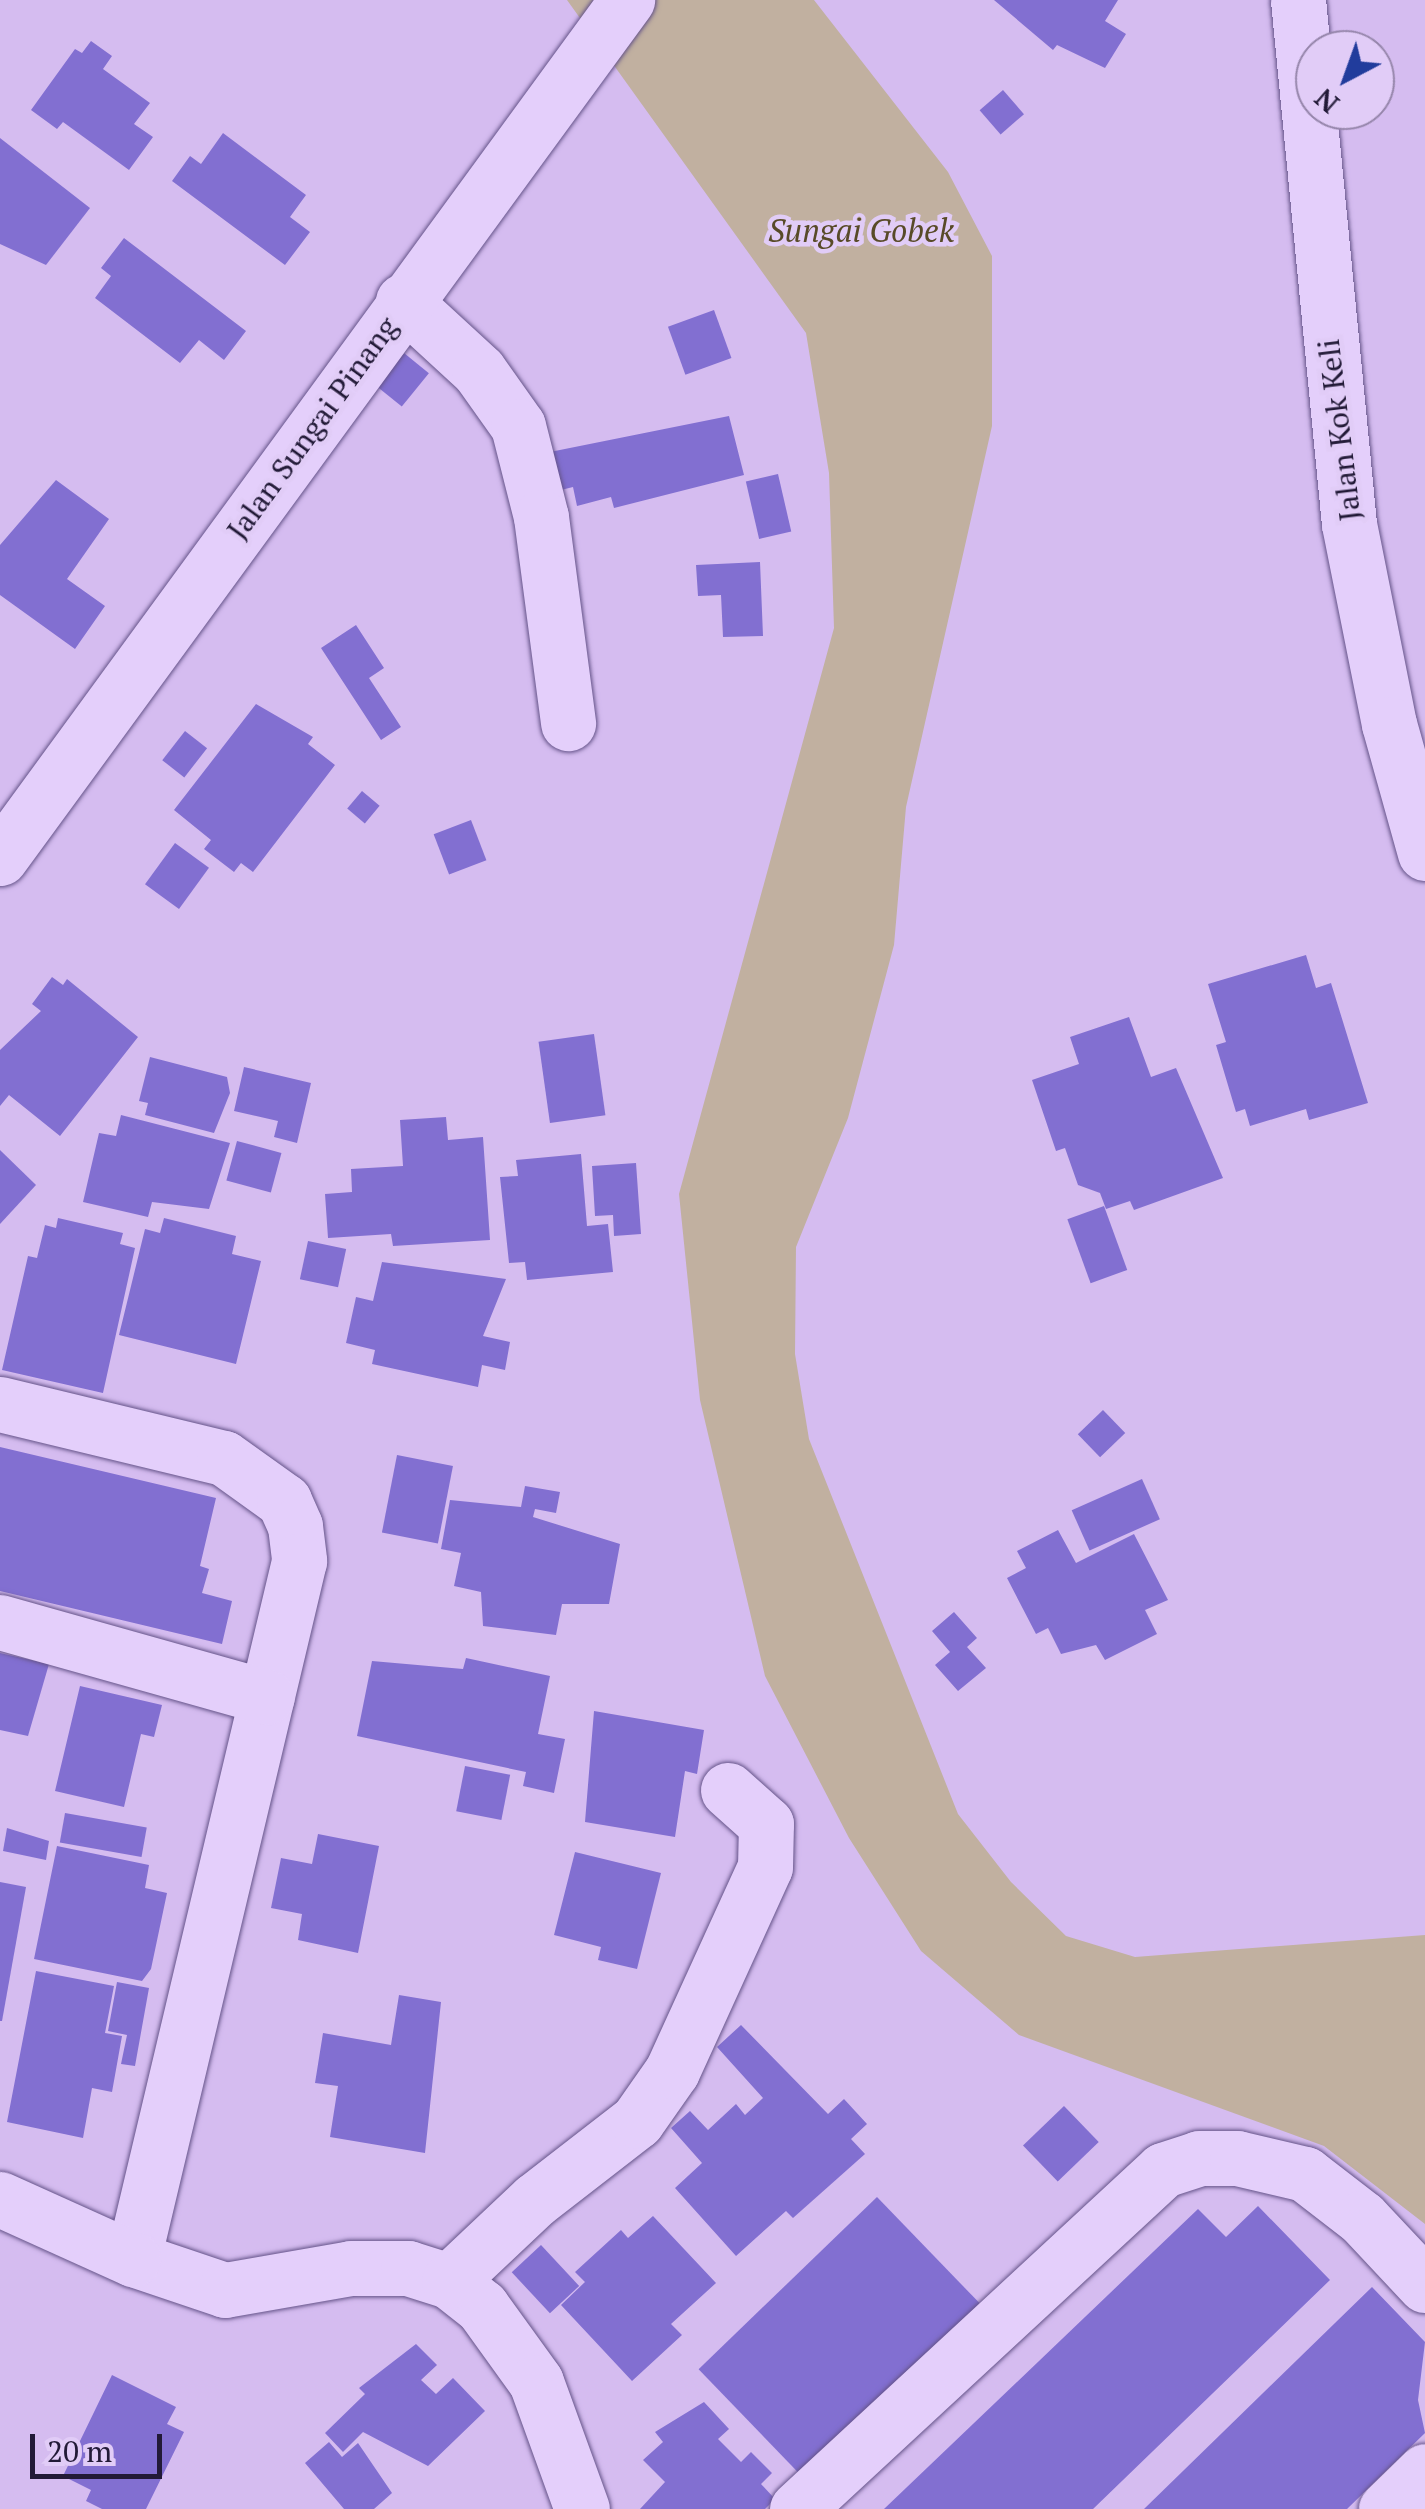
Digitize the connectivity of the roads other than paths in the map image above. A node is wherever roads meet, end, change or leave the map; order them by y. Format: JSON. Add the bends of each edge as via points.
{"nodes":[{"id":1,"x":627,"y":0,"type":"edge"},
{"id":2,"x":1298,"y":0,"type":"edge"},
{"id":3,"x":402,"y":301,"type":"junction"},
{"id":4,"x":568,"y":723,"type":"dead end"},
{"id":5,"x":1425,"y":852,"type":"edge"},
{"id":6,"x":0,"y":858,"type":"edge"},
{"id":7,"x":0,"y":1404,"type":"edge"},
{"id":8,"x":0,"y":1622,"type":"edge"},
{"id":9,"x":267,"y":1697,"type":"junction"},
{"id":10,"x":728,"y":1790,"type":"dead end"},
{"id":11,"x":0,"y":2199,"type":"edge"},
{"id":12,"x":133,"y":2258,"type":"junction"},
{"id":13,"x":449,"y":2281,"type":"junction"},
{"id":14,"x":1425,"y":2285,"type":"edge"},
{"id":15,"x":1425,"y":2471,"type":"edge"},
{"id":16,"x":582,"y":2509,"type":"edge"},
{"id":17,"x":797,"y":2509,"type":"edge"},
{"id":18,"x":1386,"y":2509,"type":"edge"}],
"edges":[{"from":1,"to":3,"type":"street","name":"Jalan Sungai Pinang"},
{"from":2,"to":5,"type":"street","name":"Jalan Kok Keli","via":[[1349,524]]},
{"from":3,"to":4,"type":"street","via":[[479,371],[518,426],[542,517]]},
{"from":3,"to":6,"type":"street","name":"Jalan Sungai Pinang"},
{"from":7,"to":9,"type":"street","via":[[224,1458],[284,1501],[300,1561]]},
{"from":8,"to":9,"type":"street"},
{"from":9,"to":12,"type":"street"},
{"from":10,"to":13,"type":"street","via":[[766,1824],[765,1867],[672,2072],[636,2121],[534,2200]]},
{"from":11,"to":12,"type":"street"},
{"from":12,"to":13,"type":"street","via":[[225,2290],[351,2268],[408,2268]]},
{"from":13,"to":16,"type":"street","via":[[482,2306],[536,2382]]},
{"from":14,"to":17,"type":"street","via":[[1362,2218],[1306,2174],[1237,2158],[1199,2158],[1163,2170]]},
{"from":15,"to":18,"type":"street"}]}
